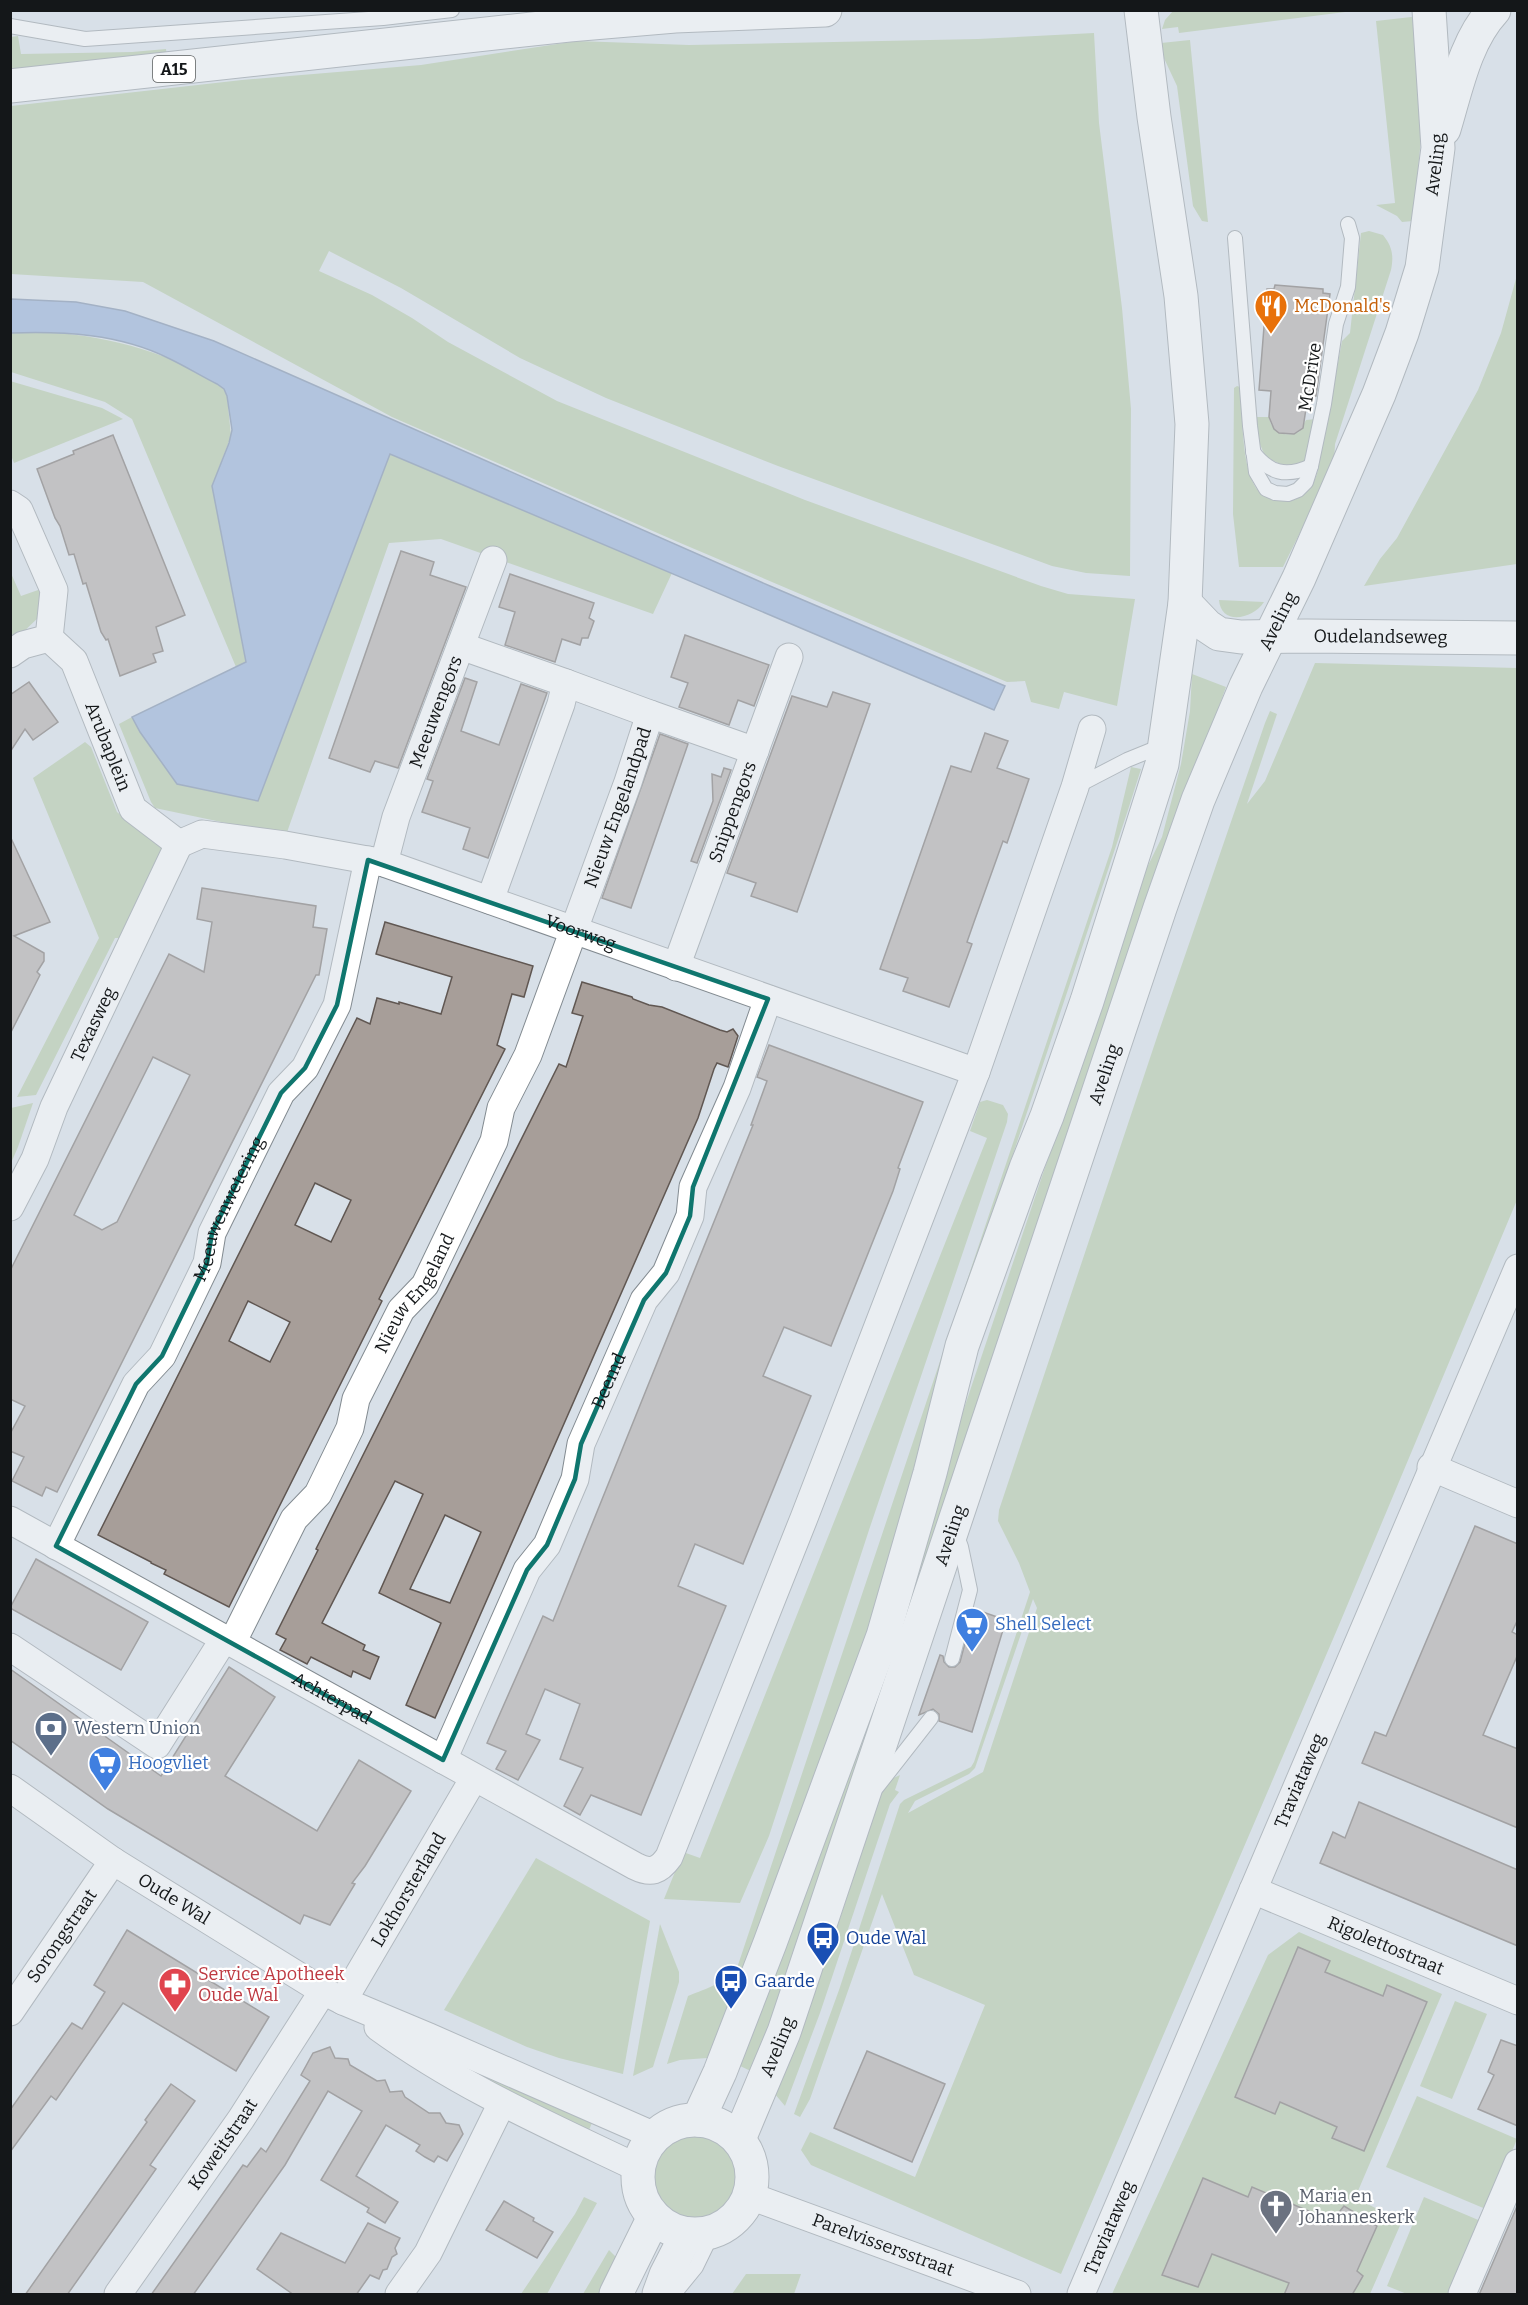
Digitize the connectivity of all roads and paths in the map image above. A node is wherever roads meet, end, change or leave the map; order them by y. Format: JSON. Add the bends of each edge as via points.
{"nodes":[{"id":1,"x":452,"y":10,"type":"edge"},
{"id":2,"x":632,"y":10,"type":"edge"},
{"id":3,"x":825,"y":10,"type":"edge"},
{"id":4,"x":1141,"y":10,"type":"edge"},
{"id":5,"x":1429,"y":10,"type":"edge"},
{"id":6,"x":1494,"y":10,"type":"edge"},
{"id":7,"x":675,"y":16,"type":"junction"},
{"id":8,"x":10,"y":26,"type":"edge"},
{"id":9,"x":10,"y":86,"type":"edge"},
{"id":10,"x":1438,"y":148,"type":"junction"},
{"id":11,"x":1348,"y":224,"type":"dead end"},
{"id":12,"x":1235,"y":238,"type":"dead end"},
{"id":13,"x":1253,"y":452,"type":"junction"},
{"id":14,"x":1311,"y":466,"type":"junction"},
{"id":15,"x":10,"y":504,"type":"edge"},
{"id":16,"x":493,"y":560,"type":"dead end"},
{"id":17,"x":1185,"y":603,"type":"junction"},
{"id":18,"x":49,"y":638,"type":"junction"},
{"id":19,"x":1269,"y":638,"type":"junction"},
{"id":20,"x":1518,"y":638,"type":"edge"},
{"id":21,"x":461,"y":646,"type":"junction"},
{"id":22,"x":10,"y":654,"type":"edge"},
{"id":23,"x":789,"y":657,"type":"dead end"},
{"id":24,"x":566,"y":683,"type":"junction"},
{"id":25,"x":650,"y":714,"type":"junction"},
{"id":26,"x":1092,"y":729,"type":"dead end"},
{"id":27,"x":1166,"y":744,"type":"junction"},
{"id":28,"x":754,"y":751,"type":"junction"},
{"id":29,"x":1075,"y":787,"type":"junction"},
{"id":30,"x":179,"y":844,"type":"junction"},
{"id":31,"x":376,"y":862,"type":"junction"},
{"id":32,"x":490,"y":900,"type":"junction"},
{"id":33,"x":572,"y":930,"type":"junction"},
{"id":34,"x":676,"y":967,"type":"junction"},
{"id":35,"x":768,"y":999,"type":"junction"},
{"id":36,"x":976,"y":1072,"type":"junction"},
{"id":37,"x":10,"y":1207,"type":"edge"},
{"id":38,"x":1518,"y":1268,"type":"edge"},
{"id":39,"x":1431,"y":1467,"type":"junction"},
{"id":40,"x":1518,"y":1504,"type":"edge"},
{"id":41,"x":10,"y":1520,"type":"edge"},
{"id":42,"x":953,"y":1527,"type":"junction"},
{"id":43,"x":56,"y":1546,"type":"junction"},
{"id":44,"x":228,"y":1641,"type":"junction"},
{"id":45,"x":10,"y":1647,"type":"edge"},
{"id":46,"x":951,"y":1659,"type":"dead end"},
{"id":47,"x":931,"y":1718,"type":"dead end"},
{"id":48,"x":443,"y":1760,"type":"junction"},
{"id":49,"x":474,"y":1778,"type":"junction"},
{"id":50,"x":10,"y":1788,"type":"edge"},
{"id":51,"x":859,"y":1806,"type":"junction"},
{"id":52,"x":113,"y":1861,"type":"junction"},
{"id":53,"x":1253,"y":1890,"type":"junction"},
{"id":54,"x":333,"y":1996,"type":"junction"},
{"id":55,"x":1518,"y":2001,"type":"edge"},
{"id":56,"x":10,"y":2012,"type":"edge"},
{"id":57,"x":502,"y":2103,"type":"junction"},
{"id":58,"x":698,"y":2120,"type":"junction"},
{"id":59,"x":655,"y":2136,"type":"junction"},
{"id":60,"x":739,"y":2139,"type":"junction"},
{"id":61,"x":1518,"y":2163,"type":"edge"},
{"id":62,"x":638,"y":2168,"type":"junction"},
{"id":63,"x":750,"y":2196,"type":"junction"},
{"id":64,"x":654,"y":2217,"type":"junction"},
{"id":65,"x":700,"y":2233,"type":"junction"},
{"id":66,"x":118,"y":2295,"type":"edge"},
{"id":67,"x":399,"y":2295,"type":"edge"},
{"id":68,"x":616,"y":2295,"type":"edge"},
{"id":69,"x":658,"y":2295,"type":"edge"},
{"id":70,"x":674,"y":2295,"type":"edge"},
{"id":71,"x":1017,"y":2295,"type":"edge"},
{"id":72,"x":1081,"y":2295,"type":"edge"},
{"id":73,"x":1462,"y":2295,"type":"edge"}],
"edges":[{"from":1,"to":8,"type":"lane","via":[[85,39]]},
{"from":2,"to":7,"type":"lane"},
{"from":3,"to":7,"type":"main road","number":"A15"},
{"from":4,"to":17,"type":"main road","name":"Aveling","via":[[1181,296],[1192,424]]},
{"from":5,"to":10,"type":"main road","name":"Aveling"},
{"from":6,"to":10,"type":"main road","via":[[1484,21],[1463,66]]},
{"from":7,"to":9,"type":"main road","number":"A15"},
{"from":10,"to":19,"type":"main road","name":"Aveling","via":[[1422,268],[1402,333],[1299,578]]},
{"from":11,"to":14,"type":"lane","name":"McDrive","via":[[1352,238],[1348,287],[1336,324]]},
{"from":12,"to":13,"type":"lane","name":"McDrive"},
{"from":13,"to":14,"type":"lane","via":[[1271,470],[1294,472]]},
{"from":13,"to":14,"type":"lane","name":"McDrive","via":[[1260,481],[1275,493],[1298,490],[1306,482]]},
{"from":15,"to":18,"type":"street","via":[[19,510],[54,590]]},
{"from":16,"to":21,"type":"street","name":"Meeuwengors"},
{"from":17,"to":19,"type":"main road","name":"Oudelandseweg","via":[[1219,634]]},
{"from":17,"to":27,"type":"main road","name":"Aveling"},
{"from":18,"to":22,"type":"street","via":[[22,645]]},
{"from":18,"to":30,"type":"street","name":"Arubaplein","via":[[74,661],[133,809]]},
{"from":19,"to":20,"type":"main road","name":"Oudelandseweg"},
{"from":19,"to":42,"type":"main road","name":"Aveling","via":[[1198,800]]},
{"from":21,"to":24,"type":"street","name":"Nieuw Engelandpad"},
{"from":21,"to":31,"type":"street","name":"Meeuwengors"},
{"from":23,"to":28,"type":"street","name":"Snippengors"},
{"from":24,"to":25,"type":"street","name":"Nieuw Engelandpad"},
{"from":24,"to":32,"type":"street"},
{"from":25,"to":28,"type":"street"},
{"from":25,"to":33,"type":"street","name":"Nieuw Engelandpad"},
{"from":26,"to":29,"type":"street"},
{"from":27,"to":29,"type":"lane"},
{"from":27,"to":58,"type":"main road","name":"Aveling","via":[[1087,1001],[962,1346],[883,1636],[770,1943]]},
{"from":28,"to":34,"type":"street","name":"Snippengors"},
{"from":29,"to":36,"type":"street"},
{"from":30,"to":31,"type":"street","name":"Voorweg","via":[[202,834]]},
{"from":30,"to":37,"type":"street","name":"Texasweg"},
{"from":31,"to":32,"type":"street","name":"Voorweg"},
{"from":31,"to":43,"type":"street","name":"Meeuwenwetering","via":[[337,1005],[305,1068],[281,1093],[212,1233],[207,1263],[162,1356],[136,1384]]},
{"from":32,"to":33,"type":"street","name":"Voorweg"},
{"from":33,"to":34,"type":"street","name":"Voorweg"},
{"from":33,"to":44,"type":"street","name":"Nieuw Engeland","via":[[528,1055],[501,1108],[494,1141],[425,1285],[401,1310],[356,1399],[350,1428],[318,1494],[294,1519]]},
{"from":34,"to":35,"type":"street","name":"Voorweg"},
{"from":35,"to":36,"type":"street","name":"Voorweg"},
{"from":35,"to":48,"type":"street","name":"Beemd","via":[[737,1088],[693,1187],[690,1216],[666,1273],[644,1300],[581,1444],[575,1479],[547,1545],[526,1570]]},
{"from":36,"to":49,"type":"street","name":"Achterpad","via":[[804,1518],[662,1867],[654,1872],[643,1870]]},
{"from":38,"to":39,"type":"street","name":"Traviataweg"},
{"from":39,"to":40,"type":"street"},
{"from":39,"to":53,"type":"street","name":"Traviataweg"},
{"from":41,"to":43,"type":"street","name":"Achterpad"},
{"from":42,"to":46,"type":"lane","via":[[970,1590]]},
{"from":42,"to":51,"type":"main road","name":"Aveling"},
{"from":43,"to":44,"type":"street","name":"Achterpad"},
{"from":44,"to":45,"type":"street","name":"Nieuw Engeland","via":[[157,1745]]},
{"from":44,"to":48,"type":"street","name":"Achterpad"},
{"from":47,"to":51,"type":"lane"},
{"from":48,"to":49,"type":"street","name":"Achterpad"},
{"from":49,"to":54,"type":"street","name":"Lokhorsterland"},
{"from":50,"to":52,"type":"street","name":"Oude Wal"},
{"from":51,"to":60,"type":"main road","name":"Aveling","via":[[784,2031]]},
{"from":52,"to":54,"type":"street","name":"Oude Wal"},
{"from":52,"to":56,"type":"street","name":"Sorongstraat"},
{"from":53,"to":55,"type":"street","name":"Rigolettostraat"},
{"from":53,"to":72,"type":"street","name":"Traviataweg"},
{"from":54,"to":57,"type":"street","name":"Oude Wal","via":[[419,2056]]},
{"from":54,"to":59,"type":"street","name":"Oude Wal"},
{"from":54,"to":66,"type":"street","name":"Koweitstraat"},
{"from":57,"to":62,"type":"street","name":"Oude Wal"},
{"from":57,"to":67,"type":"street","via":[[428,2253]]},
{"from":58,"to":59,"type":"main road","via":[[670,2125]]},
{"from":58,"to":60,"type":"main road","via":[[724,2127]]},
{"from":59,"to":62,"type":"main road"},
{"from":60,"to":63,"type":"main road","via":[[751,2162]]},
{"from":61,"to":73,"type":"street"},
{"from":62,"to":64,"type":"main road","via":[[639,2189]]},
{"from":63,"to":65,"type":"main road","via":[[736,2218]]},
{"from":63,"to":71,"type":"street","name":"Parelvissersstraat"},
{"from":64,"to":65,"type":"main road","via":[[669,2228]]},
{"from":64,"to":68,"type":"main road"},
{"from":65,"to":69,"type":"main road","via":[[666,2275]]},
{"from":65,"to":70,"type":"lane","via":[[696,2267]]}]}
